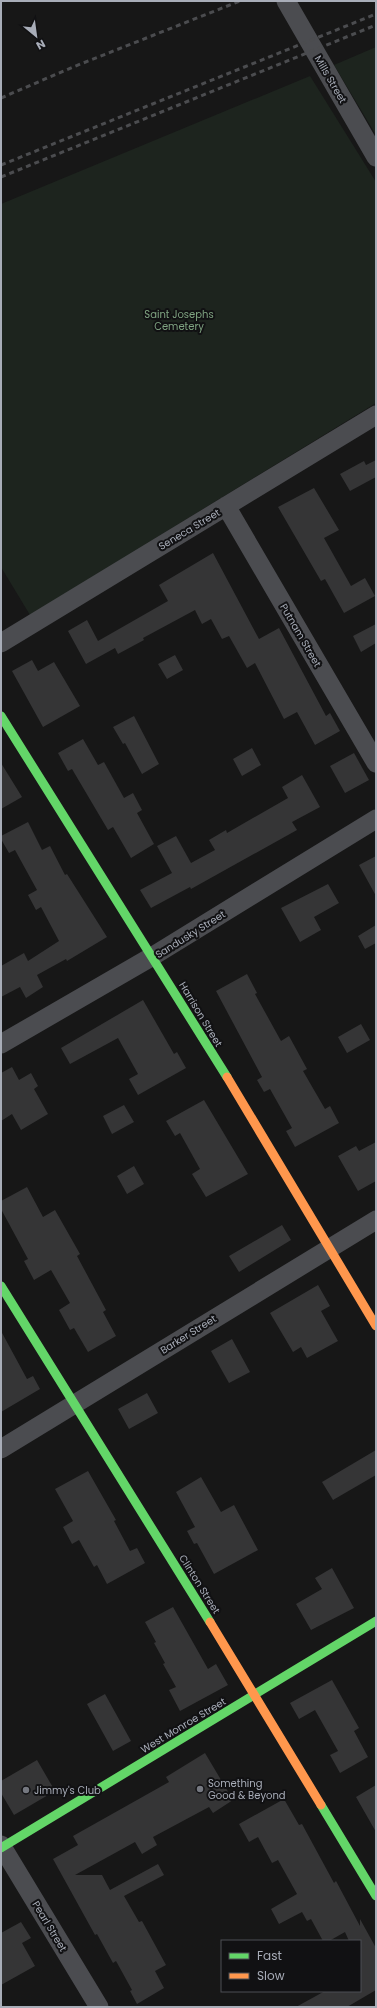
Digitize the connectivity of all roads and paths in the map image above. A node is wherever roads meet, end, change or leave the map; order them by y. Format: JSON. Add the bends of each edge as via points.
{"nodes":[{"id":1,"x":286,"y":1,"type":"edge"},
{"id":2,"x":376,"y":156,"type":"edge"},
{"id":3,"x":376,"y":415,"type":"edge"},
{"id":4,"x":226,"y":506,"type":"junction"},
{"id":5,"x":1,"y":642,"type":"edge"},
{"id":6,"x":1,"y":716,"type":"edge"},
{"id":7,"x":376,"y":763,"type":"edge"},
{"id":8,"x":376,"y":819,"type":"edge"},
{"id":9,"x":153,"y":956,"type":"junction"},
{"id":10,"x":1,"y":1044,"type":"edge"},
{"id":11,"x":376,"y":1220,"type":"edge"},
{"id":12,"x":330,"y":1247,"type":"junction"},
{"id":13,"x":1,"y":1286,"type":"edge"},
{"id":14,"x":376,"y":1326,"type":"edge"},
{"id":15,"x":74,"y":1405,"type":"junction"},
{"id":16,"x":1,"y":1449,"type":"edge"},
{"id":17,"x":376,"y":1621,"type":"edge"},
{"id":18,"x":255,"y":1694,"type":"junction"},
{"id":19,"x":2,"y":1847,"type":"edge"},
{"id":20,"x":376,"y":1896,"type":"edge"},
{"id":21,"x":99,"y":2007,"type":"edge"}],
"edges":[{"from":1,"to":2,"type":"street","name":"Mills Street"},
{"from":3,"to":4,"type":"street","name":"Seneca Street"},
{"from":4,"to":5,"type":"street","name":"Seneca Street"},
{"from":4,"to":7,"type":"street","name":"Putnam Street"},
{"from":6,"to":9,"type":"street","name":"Harrison Street"},
{"from":8,"to":9,"type":"street","name":"Sandusky Street"},
{"from":9,"to":10,"type":"street","name":"Sandusky Street"},
{"from":9,"to":12,"type":"street","name":"Harrison Street"},
{"from":11,"to":12,"type":"street","name":"Barker Street"},
{"from":12,"to":14,"type":"street","name":"Harrison Street"},
{"from":12,"to":15,"type":"street","name":"Barker Street"},
{"from":13,"to":15,"type":"street","name":"Clinton Street"},
{"from":15,"to":16,"type":"street","name":"Barker Street"},
{"from":15,"to":18,"type":"street","name":"Clinton Street"},
{"from":17,"to":18,"type":"street","name":"West Monroe Street"},
{"from":18,"to":19,"type":"street","name":"West Monroe Street"},
{"from":18,"to":20,"type":"street","name":"Clinton Street"},
{"from":19,"to":21,"type":"street","name":"Pearl Street"}]}
